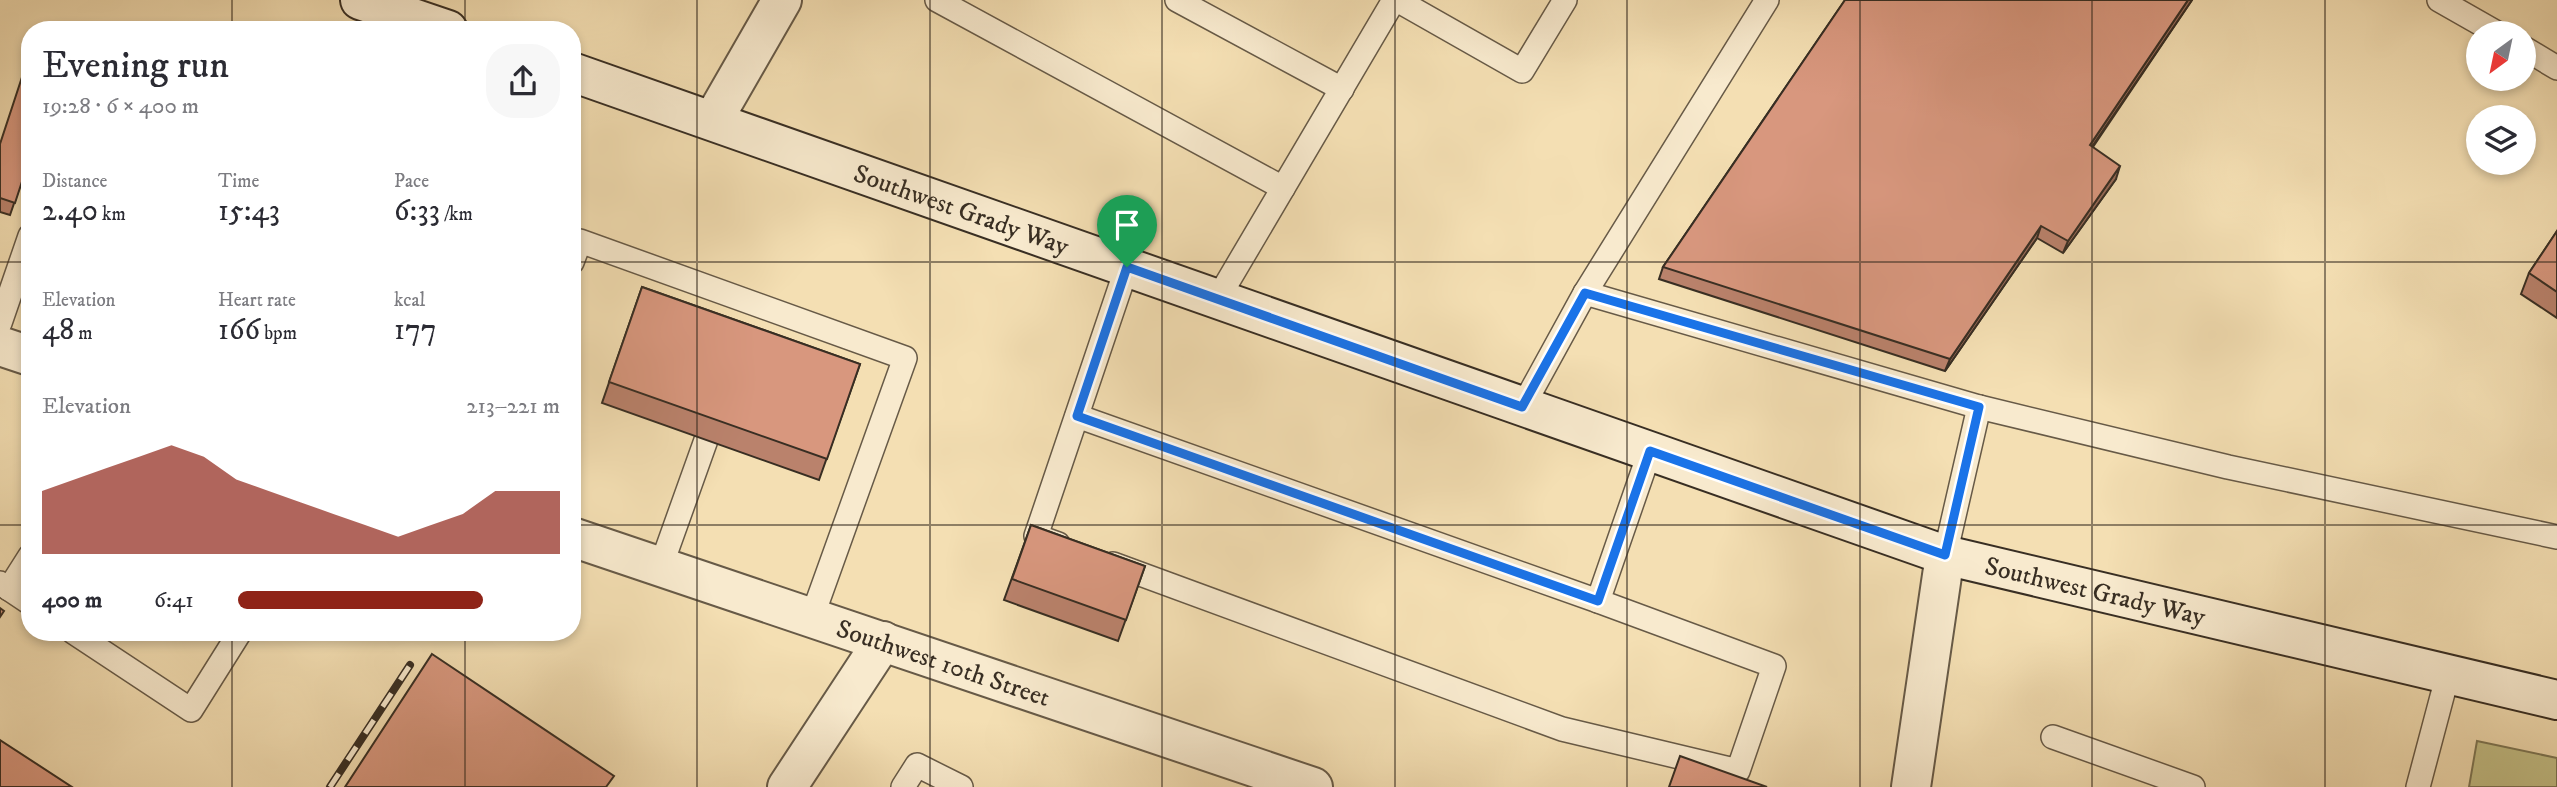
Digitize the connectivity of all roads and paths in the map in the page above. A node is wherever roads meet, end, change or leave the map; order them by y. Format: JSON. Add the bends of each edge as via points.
{"nodes":[{"id":1,"x":782,"y":0,"type":"edge"},
{"id":2,"x":937,"y":0,"type":"edge"},
{"id":3,"x":1177,"y":0,"type":"edge"},
{"id":4,"x":1396,"y":0,"type":"edge"},
{"id":5,"x":1565,"y":0,"type":"edge"},
{"id":6,"x":1768,"y":0,"type":"edge"},
{"id":7,"x":2439,"y":0,"type":"edge"},
{"id":8,"x":367,"y":1,"type":"edge"},
{"id":9,"x":423,"y":21,"type":"edge"},
{"id":10,"x":2476,"y":21,"type":"edge"},
{"id":11,"x":2536,"y":55,"type":"edge"},
{"id":12,"x":2557,"y":68,"type":"edge"},
{"id":13,"x":581,"y":75,"type":"edge"},
{"id":14,"x":1342,"y":89,"type":"junction"},
{"id":15,"x":713,"y":120,"type":"junction"},
{"id":16,"x":1283,"y":188,"type":"junction"},
{"id":17,"x":581,"y":254,"type":"edge"},
{"id":18,"x":21,"y":262,"type":"edge"},
{"id":19,"x":1127,"y":267,"type":"junction"},
{"id":20,"x":1585,"y":293,"type":"junction"},
{"id":21,"x":1217,"y":300,"type":"junction"},
{"id":22,"x":0,"y":323,"type":"edge"},
{"id":23,"x":0,"y":346,"type":"edge"},
{"id":24,"x":21,"y":353,"type":"edge"},
{"id":25,"x":1522,"y":407,"type":"junction"},
{"id":26,"x":1979,"y":407,"type":"junction"},
{"id":27,"x":1077,"y":416,"type":"junction"},
{"id":28,"x":706,"y":440,"type":"edge"},
{"id":29,"x":1650,"y":451,"type":"junction"},
{"id":30,"x":2557,"y":537,"type":"edge"},
{"id":31,"x":581,"y":540,"type":"edge"},
{"id":32,"x":1945,"y":555,"type":"junction"},
{"id":33,"x":21,"y":566,"type":"edge"},
{"id":34,"x":661,"y":566,"type":"junction"},
{"id":35,"x":4,"y":586,"type":"edge"},
{"id":36,"x":21,"y":597,"type":"edge"},
{"id":37,"x":1598,"y":601,"type":"junction"},
{"id":38,"x":813,"y":617,"type":"junction"},
{"id":39,"x":87,"y":641,"type":"edge"},
{"id":40,"x":234,"y":641,"type":"edge"},
{"id":41,"x":883,"y":641,"type":"junction"},
{"id":42,"x":2448,"y":674,"type":"junction"},
{"id":43,"x":2557,"y":700,"type":"edge"},
{"id":44,"x":2053,"y":737,"type":"dead end"},
{"id":45,"x":787,"y":787,"type":"edge"},
{"id":46,"x":903,"y":787,"type":"edge"},
{"id":47,"x":961,"y":787,"type":"edge"},
{"id":48,"x":1313,"y":787,"type":"edge"},
{"id":49,"x":1911,"y":787,"type":"edge"},
{"id":50,"x":2193,"y":787,"type":"edge"},
{"id":51,"x":2418,"y":787,"type":"edge"}],
"edges":[{"from":1,"to":15,"type":"main road"},
{"from":2,"to":16,"type":"lane"},
{"from":3,"to":14,"type":"lane"},
{"from":4,"to":5,"type":"lane","via":[[1522,71]]},
{"from":4,"to":14,"type":"lane"},
{"from":6,"to":20,"type":"lane"},
{"from":7,"to":10,"type":"lane"},
{"from":8,"to":9,"type":"main road"},
{"from":11,"to":12,"type":"lane"},
{"from":13,"to":15,"type":"main road","name":"Southwest Grady Way"},
{"from":14,"to":16,"type":"lane"},
{"from":15,"to":19,"type":"main road","name":"Southwest Grady Way"},
{"from":16,"to":21,"type":"lane"},
{"from":17,"to":38,"type":"lane","via":[[751,314],[905,358]]},
{"from":18,"to":22,"type":"lane"},
{"from":19,"to":21,"type":"main road","name":"Southwest Grady Way"},
{"from":19,"to":27,"type":"lane"},
{"from":20,"to":25,"type":"lane"},
{"from":20,"to":26,"type":"lane"},
{"from":21,"to":25,"type":"main road","name":"Southwest Grady Way"},
{"from":23,"to":24,"type":"main road"},
{"from":25,"to":29,"type":"main road","name":"Southwest Grady Way"},
{"from":26,"to":30,"type":"lane","via":[[2228,467]]},
{"from":26,"to":32,"type":"lane"},
{"from":27,"to":37,"type":"lane"},
{"from":27,"to":37,"type":"lane","via":[[1037,536],[1562,729],[1738,771],[1774,666]]},
{"from":28,"to":34,"type":"lane"},
{"from":29,"to":32,"type":"main road","name":"Southwest Grady Way"},
{"from":29,"to":37,"type":"lane"},
{"from":31,"to":34,"type":"main road","name":"Southwest 10th Street"},
{"from":32,"to":42,"type":"main road","name":"Southwest Grady Way"},
{"from":32,"to":49,"type":"main road"},
{"from":33,"to":35,"type":"lane"},
{"from":34,"to":38,"type":"main road","name":"Southwest 10th Street"},
{"from":35,"to":36,"type":"lane"},
{"from":38,"to":41,"type":"main road","name":"Southwest 10th Street"},
{"from":39,"to":40,"type":"lane","via":[[191,710]]},
{"from":41,"to":45,"type":"main road"},
{"from":41,"to":48,"type":"main road","name":"Southwest 10th Street"},
{"from":42,"to":43,"type":"main road","name":"Southwest Grady Way"},
{"from":42,"to":51,"type":"lane"},
{"from":44,"to":50,"type":"lane"},
{"from":46,"to":47,"type":"lane","via":[[917,765]]}]}
